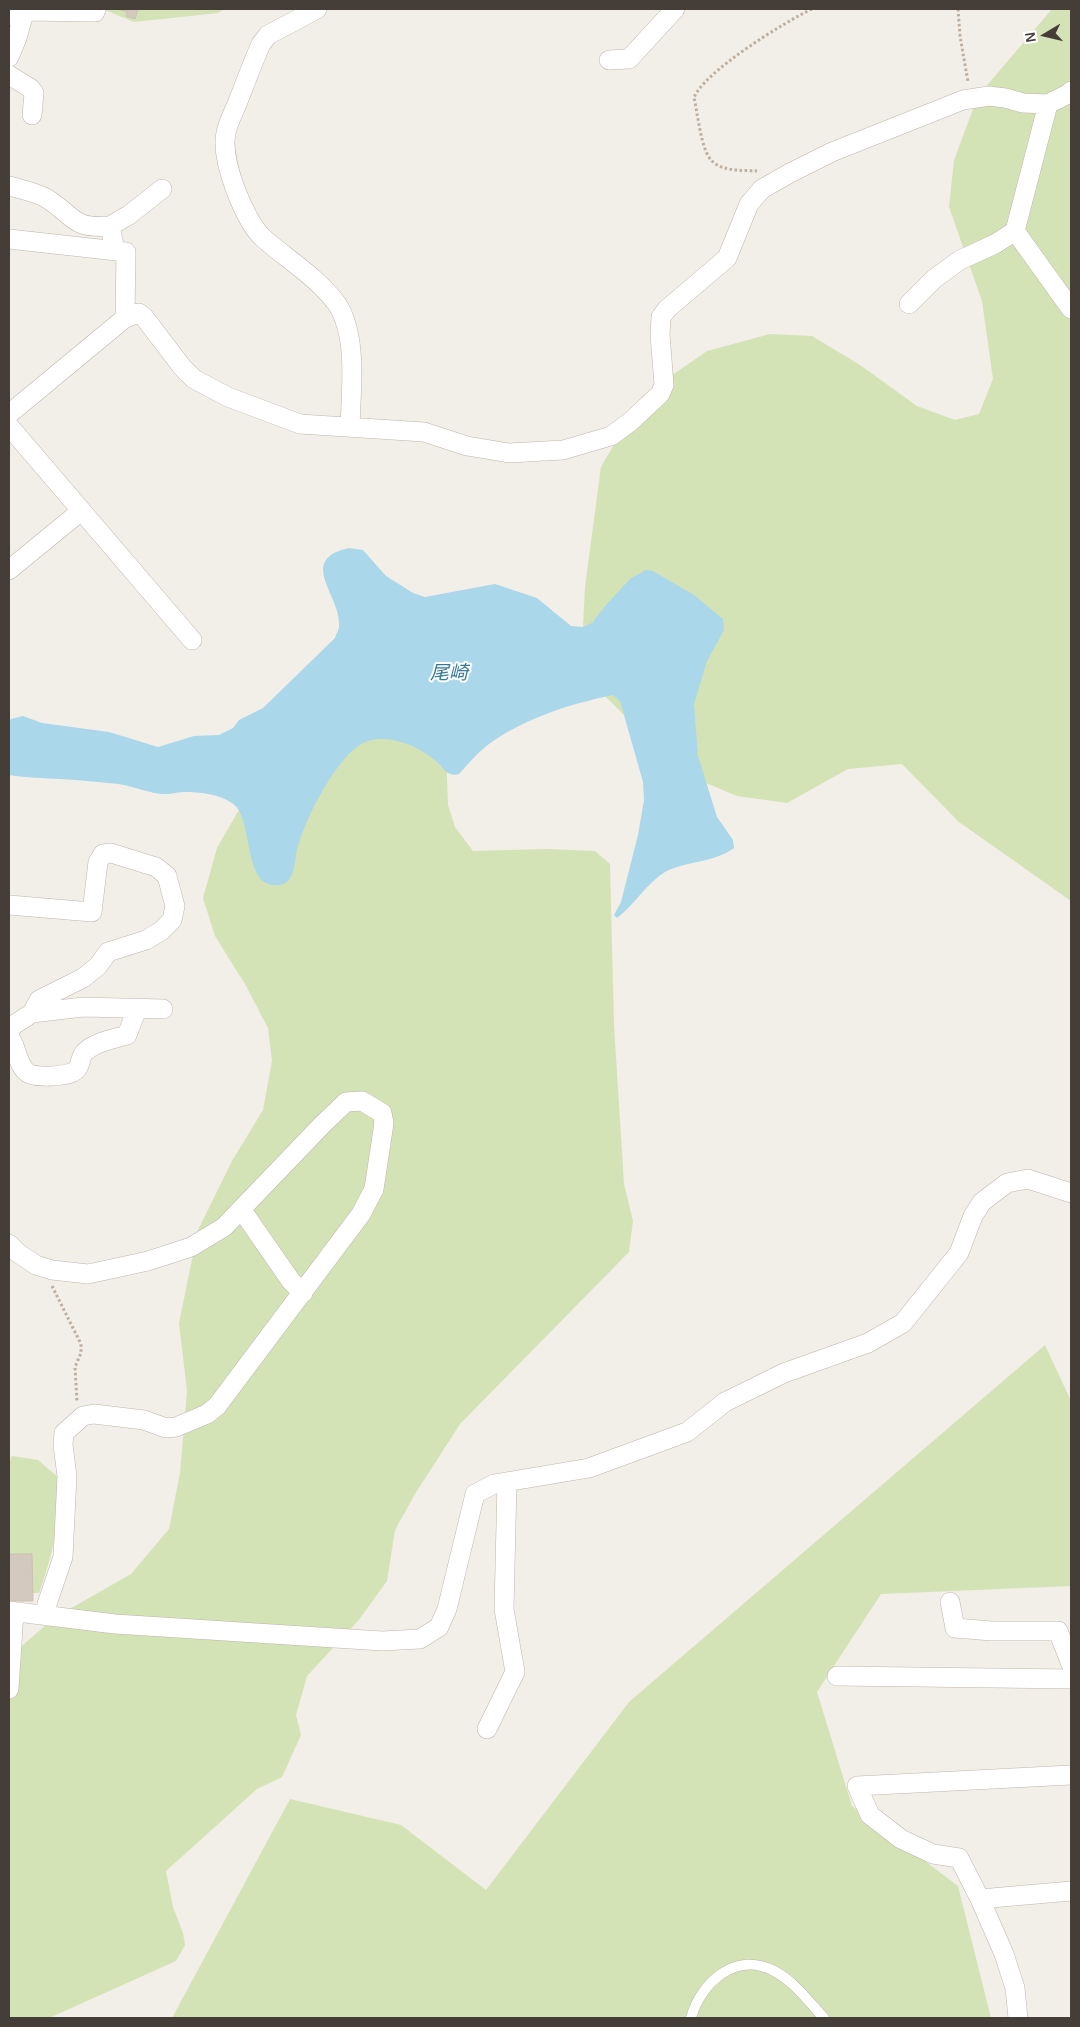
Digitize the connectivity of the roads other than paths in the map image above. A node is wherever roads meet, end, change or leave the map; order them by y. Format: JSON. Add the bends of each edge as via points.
{"nodes":[{"id":1,"x":96,"y":9,"type":"edge"},
{"id":2,"x":317,"y":9,"type":"edge"},
{"id":3,"x":675,"y":9,"type":"edge"},
{"id":4,"x":20,"y":12,"type":"edge"},
{"id":5,"x":9,"y":57,"type":"edge"},
{"id":6,"x":609,"y":60,"type":"dead end"},
{"id":7,"x":9,"y":75,"type":"edge"},
{"id":8,"x":1071,"y":91,"type":"edge"},
{"id":9,"x":1048,"y":104,"type":"junction"},
{"id":10,"x":32,"y":115,"type":"dead end"},
{"id":11,"x":9,"y":186,"type":"edge"},
{"id":12,"x":162,"y":189,"type":"dead end"},
{"id":13,"x":110,"y":226,"type":"junction"},
{"id":14,"x":1015,"y":231,"type":"junction"},
{"id":15,"x":9,"y":239,"type":"edge"},
{"id":16,"x":115,"y":250,"type":"junction"},
{"id":17,"x":909,"y":304,"type":"dead end"},
{"id":18,"x":1071,"y":309,"type":"edge"},
{"id":19,"x":125,"y":318,"type":"junction"},
{"id":20,"x":9,"y":414,"type":"edge"},
{"id":21,"x":9,"y":426,"type":"edge"},
{"id":22,"x":350,"y":427,"type":"junction"},
{"id":23,"x":81,"y":511,"type":"junction"},
{"id":24,"x":9,"y":570,"type":"edge"},
{"id":25,"x":192,"y":640,"type":"dead end"},
{"id":26,"x":9,"y":905,"type":"edge"},
{"id":27,"x":137,"y":1009,"type":"junction"},
{"id":28,"x":163,"y":1009,"type":"dead end"},
{"id":29,"x":32,"y":1013,"type":"junction"},
{"id":30,"x":9,"y":1028,"type":"edge"},
{"id":31,"x":9,"y":1036,"type":"edge"},
{"id":32,"x":1071,"y":1193,"type":"edge"},
{"id":33,"x":241,"y":1209,"type":"junction"},
{"id":34,"x":12,"y":1252,"type":"edge"},
{"id":35,"x":303,"y":1293,"type":"junction"},
{"id":36,"x":507,"y":1482,"type":"junction"},
{"id":37,"x":950,"y":1602,"type":"dead end"},
{"id":38,"x":11,"y":1611,"type":"edge"},
{"id":39,"x":47,"y":1616,"type":"junction"},
{"id":40,"x":1071,"y":1664,"type":"edge"},
{"id":41,"x":836,"y":1676,"type":"dead end"},
{"id":42,"x":1071,"y":1679,"type":"edge"},
{"id":43,"x":9,"y":1689,"type":"edge"},
{"id":44,"x":487,"y":1728,"type":"dead end"},
{"id":45,"x":1071,"y":1775,"type":"edge"},
{"id":46,"x":1071,"y":1891,"type":"edge"},
{"id":47,"x":980,"y":1898,"type":"junction"},
{"id":48,"x":691,"y":2018,"type":"edge"},
{"id":49,"x":824,"y":2018,"type":"edge"},
{"id":50,"x":1018,"y":2018,"type":"edge"}],
"edges":[{"from":1,"to":4,"type":"street","via":[[95,12]]},
{"from":2,"to":22,"type":"street","via":[[268,35],[261,44],[226,134],[227,153],[237,192],[252,225],[263,238],[303,269],[337,305],[349,333]]},
{"from":3,"to":6,"type":"street","via":[[629,59]]},
{"from":4,"to":5,"type":"street","via":[[17,38]]},
{"from":7,"to":10,"type":"street","via":[[34,93]]},
{"from":8,"to":9,"type":"street"},
{"from":9,"to":14,"type":"street"},
{"from":9,"to":22,"type":"street","via":[[997,97],[972,99],[938,108],[832,152],[762,189],[749,204],[727,258],[666,309],[661,317],[664,385],[660,394],[610,436],[563,450],[509,453],[467,446],[424,432]]},
{"from":11,"to":13,"type":"street","via":[[44,198],[78,224]]},
{"from":12,"to":13,"type":"street","via":[[129,216]]},
{"from":13,"to":16,"type":"street"},
{"from":14,"to":17,"type":"street","via":[[960,260],[934,279]]},
{"from":14,"to":18,"type":"street"},
{"from":15,"to":16,"type":"street"},
{"from":16,"to":19,"type":"street","via":[[126,252]]},
{"from":19,"to":20,"type":"street"},
{"from":19,"to":22,"type":"street","via":[[139,313],[194,379],[228,397],[300,424]]},
{"from":21,"to":23,"type":"street"},
{"from":23,"to":24,"type":"street"},
{"from":23,"to":25,"type":"street"},
{"from":26,"to":29,"type":"street","via":[[92,912],[98,862],[103,854],[111,853],[156,867],[167,876],[175,906],[172,920],[161,931],[146,940],[108,952],[83,978],[38,1000]]},
{"from":27,"to":28,"type":"street"},
{"from":27,"to":29,"type":"street","via":[[84,1008]]},
{"from":27,"to":31,"type":"street","via":[[127,1035],[96,1045],[84,1053],[77,1070],[70,1074],[36,1077],[27,1073]]},
{"from":29,"to":30,"type":"street"},
{"from":32,"to":36,"type":"street","via":[[1028,1179],[1007,1183],[982,1202],[973,1216],[959,1254],[903,1323],[868,1343],[784,1373],[725,1402],[687,1432],[589,1468]]},
{"from":33,"to":34,"type":"street","via":[[224,1227],[191,1247],[148,1261],[88,1274],[36,1265]]},
{"from":33,"to":35,"type":"street","via":[[291,1282]]},
{"from":33,"to":35,"type":"street","via":[[346,1102],[362,1101],[382,1114],[384,1123],[374,1189],[362,1214]]},
{"from":35,"to":39,"type":"street","via":[[217,1406],[207,1414],[166,1428],[144,1420],[94,1414],[83,1416],[64,1433],[62,1445],[68,1476],[63,1557]]},
{"from":36,"to":39,"type":"street","via":[[494,1484],[475,1494],[447,1609],[439,1627],[420,1639],[382,1640],[115,1624]]},
{"from":36,"to":44,"type":"street","via":[[504,1609],[515,1672]]},
{"from":37,"to":40,"type":"street","via":[[956,1628],[1058,1631]]},
{"from":38,"to":39,"type":"street"},
{"from":38,"to":43,"type":"street"},
{"from":41,"to":42,"type":"street"},
{"from":45,"to":47,"type":"street","via":[[857,1786],[870,1815],[901,1839],[933,1854],[959,1858]]},
{"from":46,"to":47,"type":"street"},
{"from":47,"to":50,"type":"street","via":[[1015,1988]]},
{"from":48,"to":49,"type":"lane","via":[[695,2004],[708,1985],[728,1969],[756,1964],[775,1971],[792,1983]]}]}
